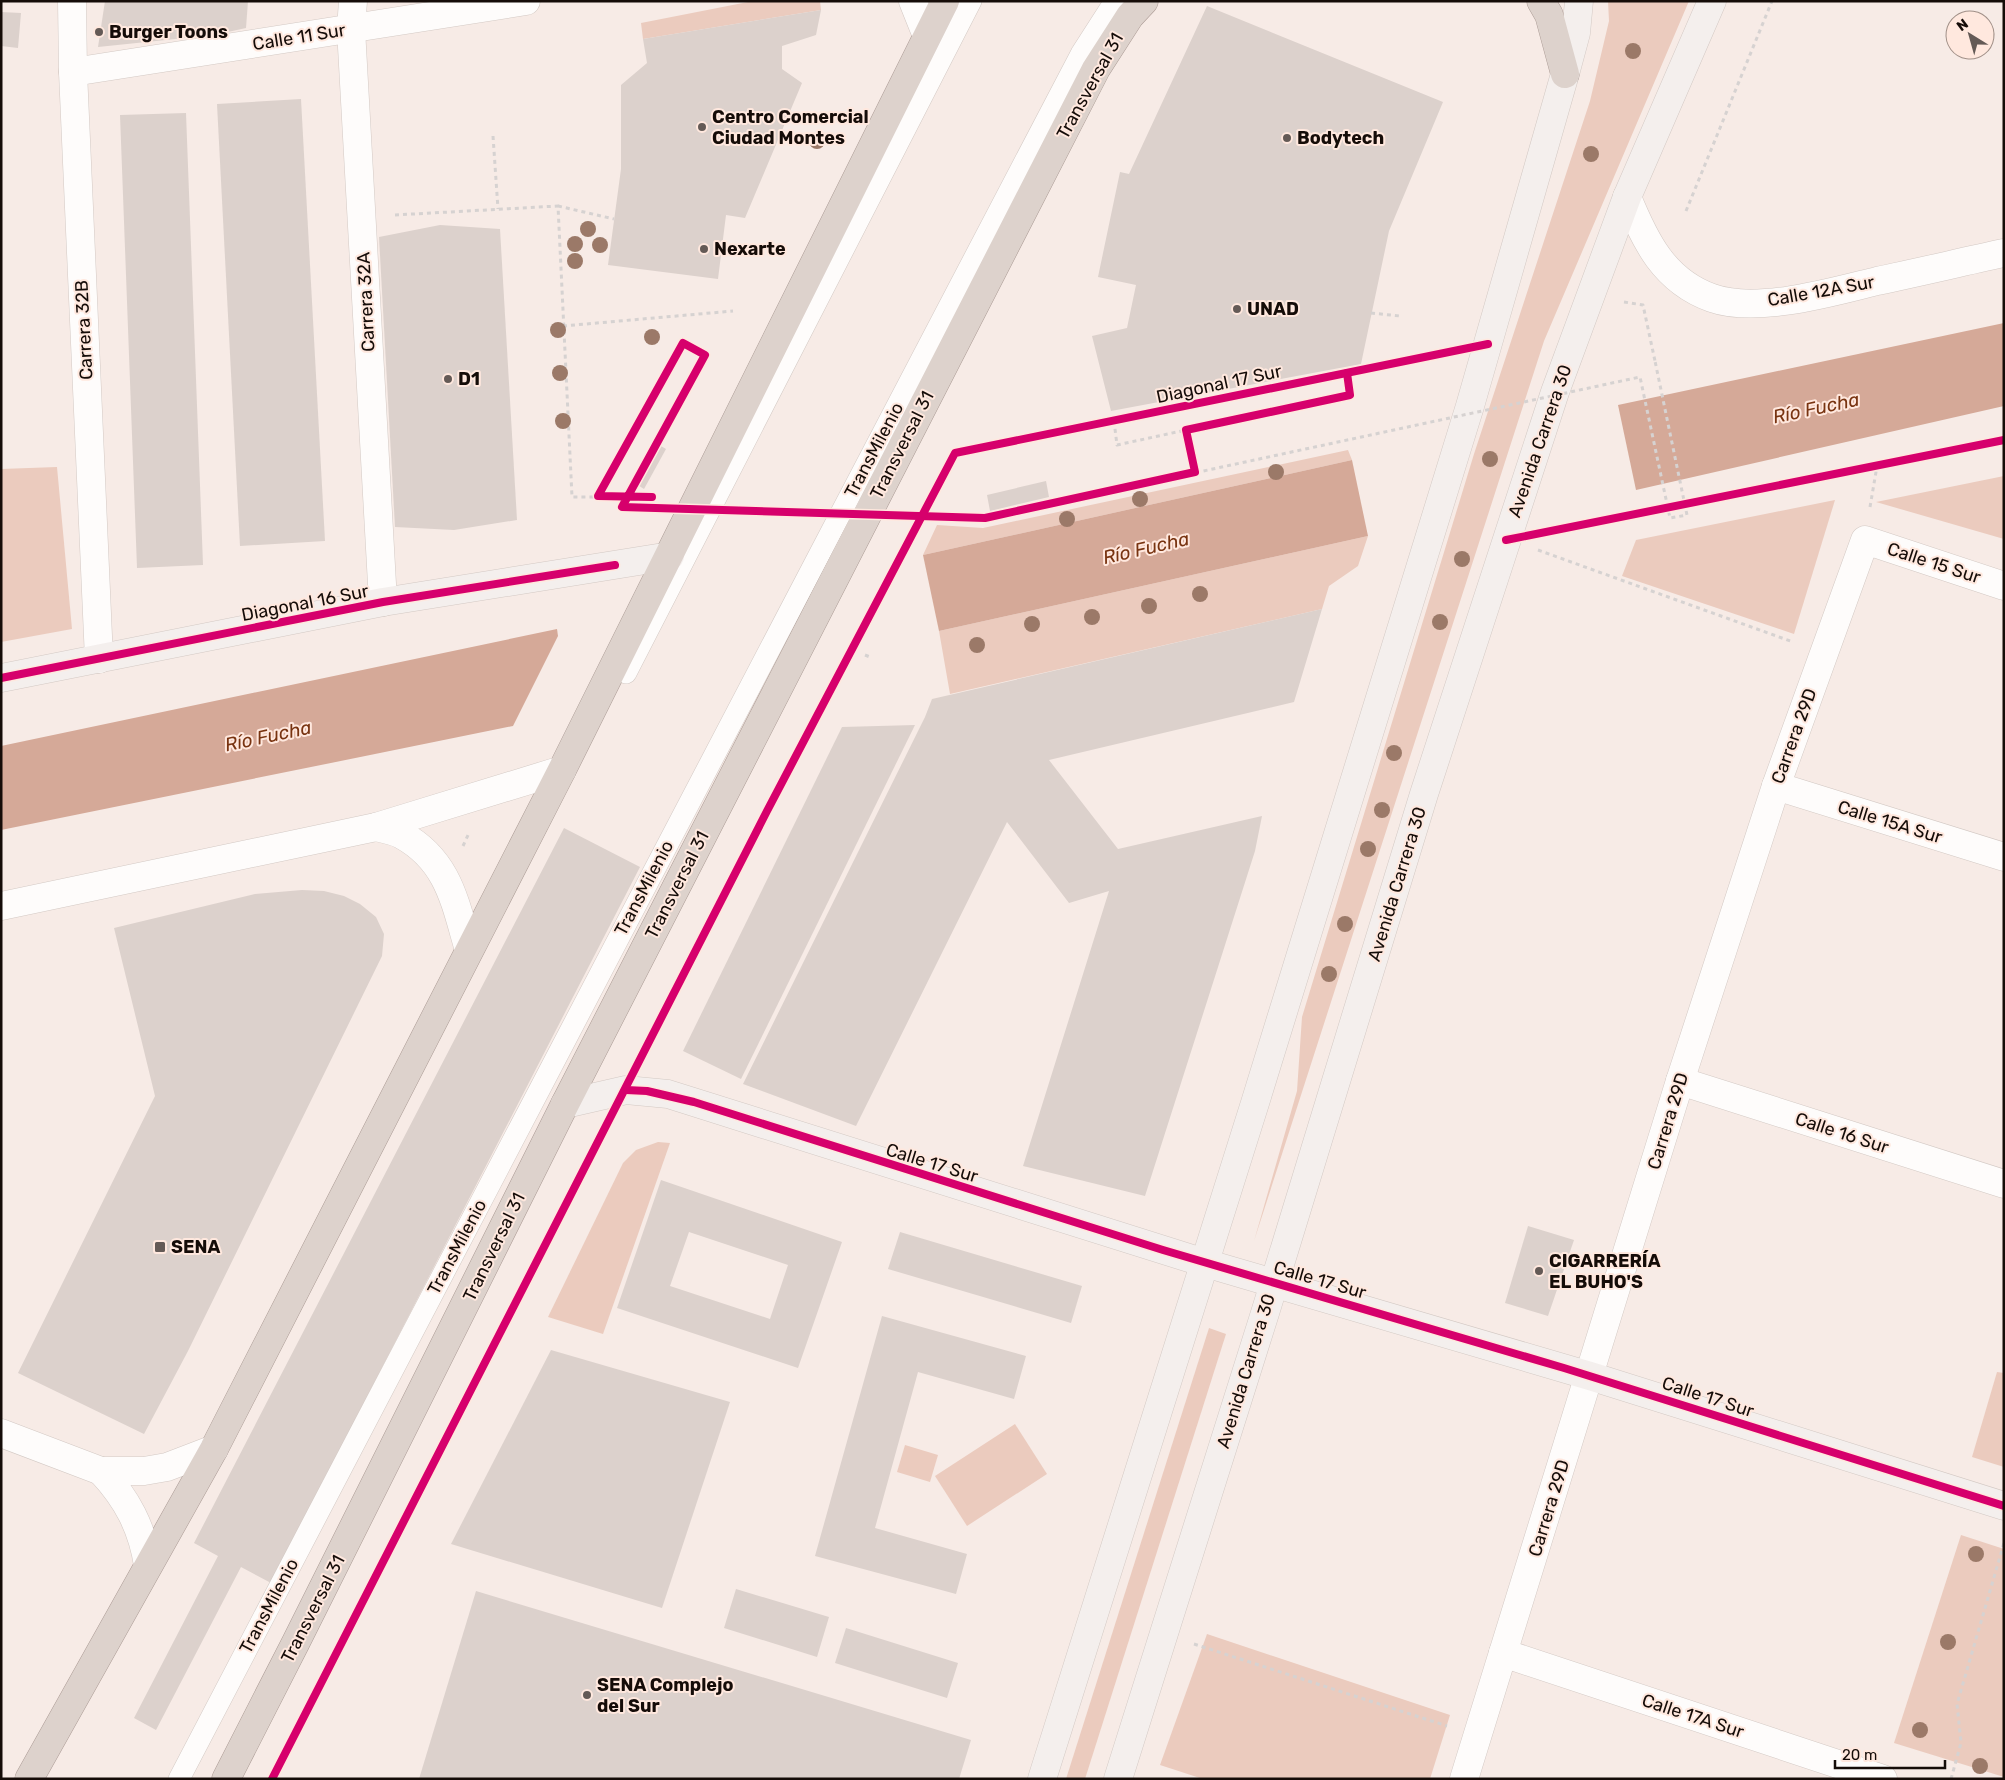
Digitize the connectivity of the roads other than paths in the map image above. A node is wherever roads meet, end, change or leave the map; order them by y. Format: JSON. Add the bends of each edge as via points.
{"nodes":[{"id":1,"x":72,"y":1,"type":"edge"},
{"id":2,"x":353,"y":1,"type":"edge"},
{"id":3,"x":526,"y":1,"type":"edge"},
{"id":4,"x":913,"y":1,"type":"edge"},
{"id":5,"x":945,"y":1,"type":"edge"},
{"id":6,"x":971,"y":1,"type":"edge"},
{"id":7,"x":1115,"y":1,"type":"edge"},
{"id":8,"x":1144,"y":1,"type":"edge"},
{"id":9,"x":1541,"y":1,"type":"edge"},
{"id":10,"x":1579,"y":1,"type":"edge"},
{"id":11,"x":1712,"y":1,"type":"edge"},
{"id":12,"x":351,"y":29,"type":"junction"},
{"id":13,"x":927,"y":36,"type":"junction"},
{"id":14,"x":73,"y":72,"type":"junction"},
{"id":15,"x":1565,"y":74,"type":"junction"},
{"id":16,"x":1627,"y":197,"type":"junction"},
{"id":17,"x":2004,"y":253,"type":"edge"},
{"id":18,"x":1864,"y":540,"type":"joint"},
{"id":19,"x":670,"y":556,"type":"junction"},
{"id":20,"x":2004,"y":586,"type":"edge"},
{"id":21,"x":383,"y":602,"type":"junction"},
{"id":22,"x":99,"y":659,"type":"junction"},
{"id":23,"x":1,"y":678,"type":"edge"},
{"id":24,"x":562,"y":770,"type":"junction"},
{"id":25,"x":1776,"y":786,"type":"junction"},
{"id":26,"x":376,"y":827,"type":"junction"},
{"id":27,"x":2004,"y":857,"type":"edge"},
{"id":28,"x":1,"y":906,"type":"edge"},
{"id":29,"x":469,"y":950,"type":"junction"},
{"id":30,"x":1680,"y":1081,"type":"junction"},
{"id":31,"x":564,"y":1104,"type":"junction"},
{"id":32,"x":2004,"y":1184,"type":"edge"},
{"id":33,"x":1205,"y":1263,"type":"junction"},
{"id":34,"x":1274,"y":1282,"type":"junction"},
{"id":35,"x":1590,"y":1376,"type":"junction"},
{"id":36,"x":1,"y":1434,"type":"edge"},
{"id":37,"x":214,"y":1449,"type":"junction"},
{"id":38,"x":101,"y":1470,"type":"junction"},
{"id":39,"x":2004,"y":1506,"type":"edge"},
{"id":40,"x":148,"y":1565,"type":"junction"},
{"id":41,"x":1503,"y":1653,"type":"junction"},
{"id":42,"x":29,"y":1779,"type":"edge"},
{"id":43,"x":43,"y":1779,"type":"edge"},
{"id":44,"x":179,"y":1779,"type":"edge"},
{"id":45,"x":226,"y":1779,"type":"edge"},
{"id":46,"x":1042,"y":1779,"type":"edge"},
{"id":47,"x":1118,"y":1779,"type":"edge"},
{"id":48,"x":1464,"y":1779,"type":"edge"},
{"id":49,"x":1883,"y":1779,"type":"edge"}],
"edges":[{"from":1,"to":14,"type":"street","name":"Carrera 32B"},
{"from":2,"to":12,"type":"street","name":"Carrera 32A"},
{"from":3,"to":12,"type":"street","name":"Calle 11 Sur"},
{"from":4,"to":13,"type":"street"},
{"from":5,"to":13,"type":"highway"},
{"from":6,"to":43,"type":"lane","via":[[189,1521]]},
{"from":7,"to":44,"type":"lane","name":"TransMilenio","via":[[1081,54]]},
{"from":8,"to":31,"type":"highway","name":"Transversal 31","via":[[1130,16],[1096,69]]},
{"from":9,"to":15,"type":"highway","via":[[1549,15]]},
{"from":10,"to":15,"type":"main road","via":[[1576,33]]},
{"from":11,"to":16,"type":"main road","name":"Avenida Carrera 30"},
{"from":12,"to":14,"type":"street","name":"Calle 11 Sur"},
{"from":12,"to":21,"type":"street","name":"Carrera 32A"},
{"from":13,"to":19,"type":"highway"},
{"from":14,"to":22,"type":"street","name":"Carrera 32B"},
{"from":15,"to":33,"type":"main road","via":[[1488,344]]},
{"from":16,"to":17,"type":"street","name":"Calle 12A Sur","via":[[1646,241],[1662,263],[1687,285],[1713,298],[1735,303],[1803,298]]},
{"from":16,"to":34,"type":"main road","name":"Avenida Carrera 30","via":[[1555,392],[1506,540]]},
{"from":18,"to":20,"type":"street","name":"Calle 15 Sur"},
{"from":18,"to":25,"type":"street","name":"Carrera 29D"},
{"from":19,"to":21,"type":"main road","name":"Diagonal 16 Sur"},
{"from":19,"to":24,"type":"highway"},
{"from":21,"to":22,"type":"main road","name":"Diagonal 16 Sur"},
{"from":22,"to":23,"type":"main road","name":"Diagonal 16 Sur"},
{"from":24,"to":26,"type":"street"},
{"from":24,"to":29,"type":"highway"},
{"from":25,"to":27,"type":"street","name":"Calle 15A Sur"},
{"from":25,"to":30,"type":"street","name":"Carrera 29D"},
{"from":26,"to":28,"type":"street"},
{"from":26,"to":29,"type":"street","via":[[402,835],[442,870],[453,893]]},
{"from":29,"to":37,"type":"highway"},
{"from":30,"to":32,"type":"street","name":"Calle 16 Sur"},
{"from":30,"to":35,"type":"street","name":"Carrera 29D"},
{"from":31,"to":33,"type":"main road","name":"Calle 17 Sur","via":[[626,1090],[668,1094]]},
{"from":31,"to":45,"type":"highway","name":"Transversal 31"},
{"from":33,"to":34,"type":"main road","name":"Calle 17 Sur"},
{"from":33,"to":46,"type":"main road"},
{"from":34,"to":35,"type":"main road","name":"Calle 17 Sur"},
{"from":34,"to":47,"type":"main road","name":"Avenida Carrera 30"},
{"from":35,"to":39,"type":"main road","name":"Calle 17 Sur"},
{"from":35,"to":41,"type":"street","name":"Carrera 29D"},
{"from":36,"to":38,"type":"street"},
{"from":37,"to":38,"type":"street","via":[[167,1467],[144,1471]]},
{"from":37,"to":40,"type":"highway"},
{"from":38,"to":40,"type":"street","via":[[128,1503],[138,1524]]},
{"from":40,"to":42,"type":"highway"},
{"from":41,"to":48,"type":"street","name":"Carrera 29D"},
{"from":41,"to":49,"type":"street","name":"Calle 17A Sur"}]}
